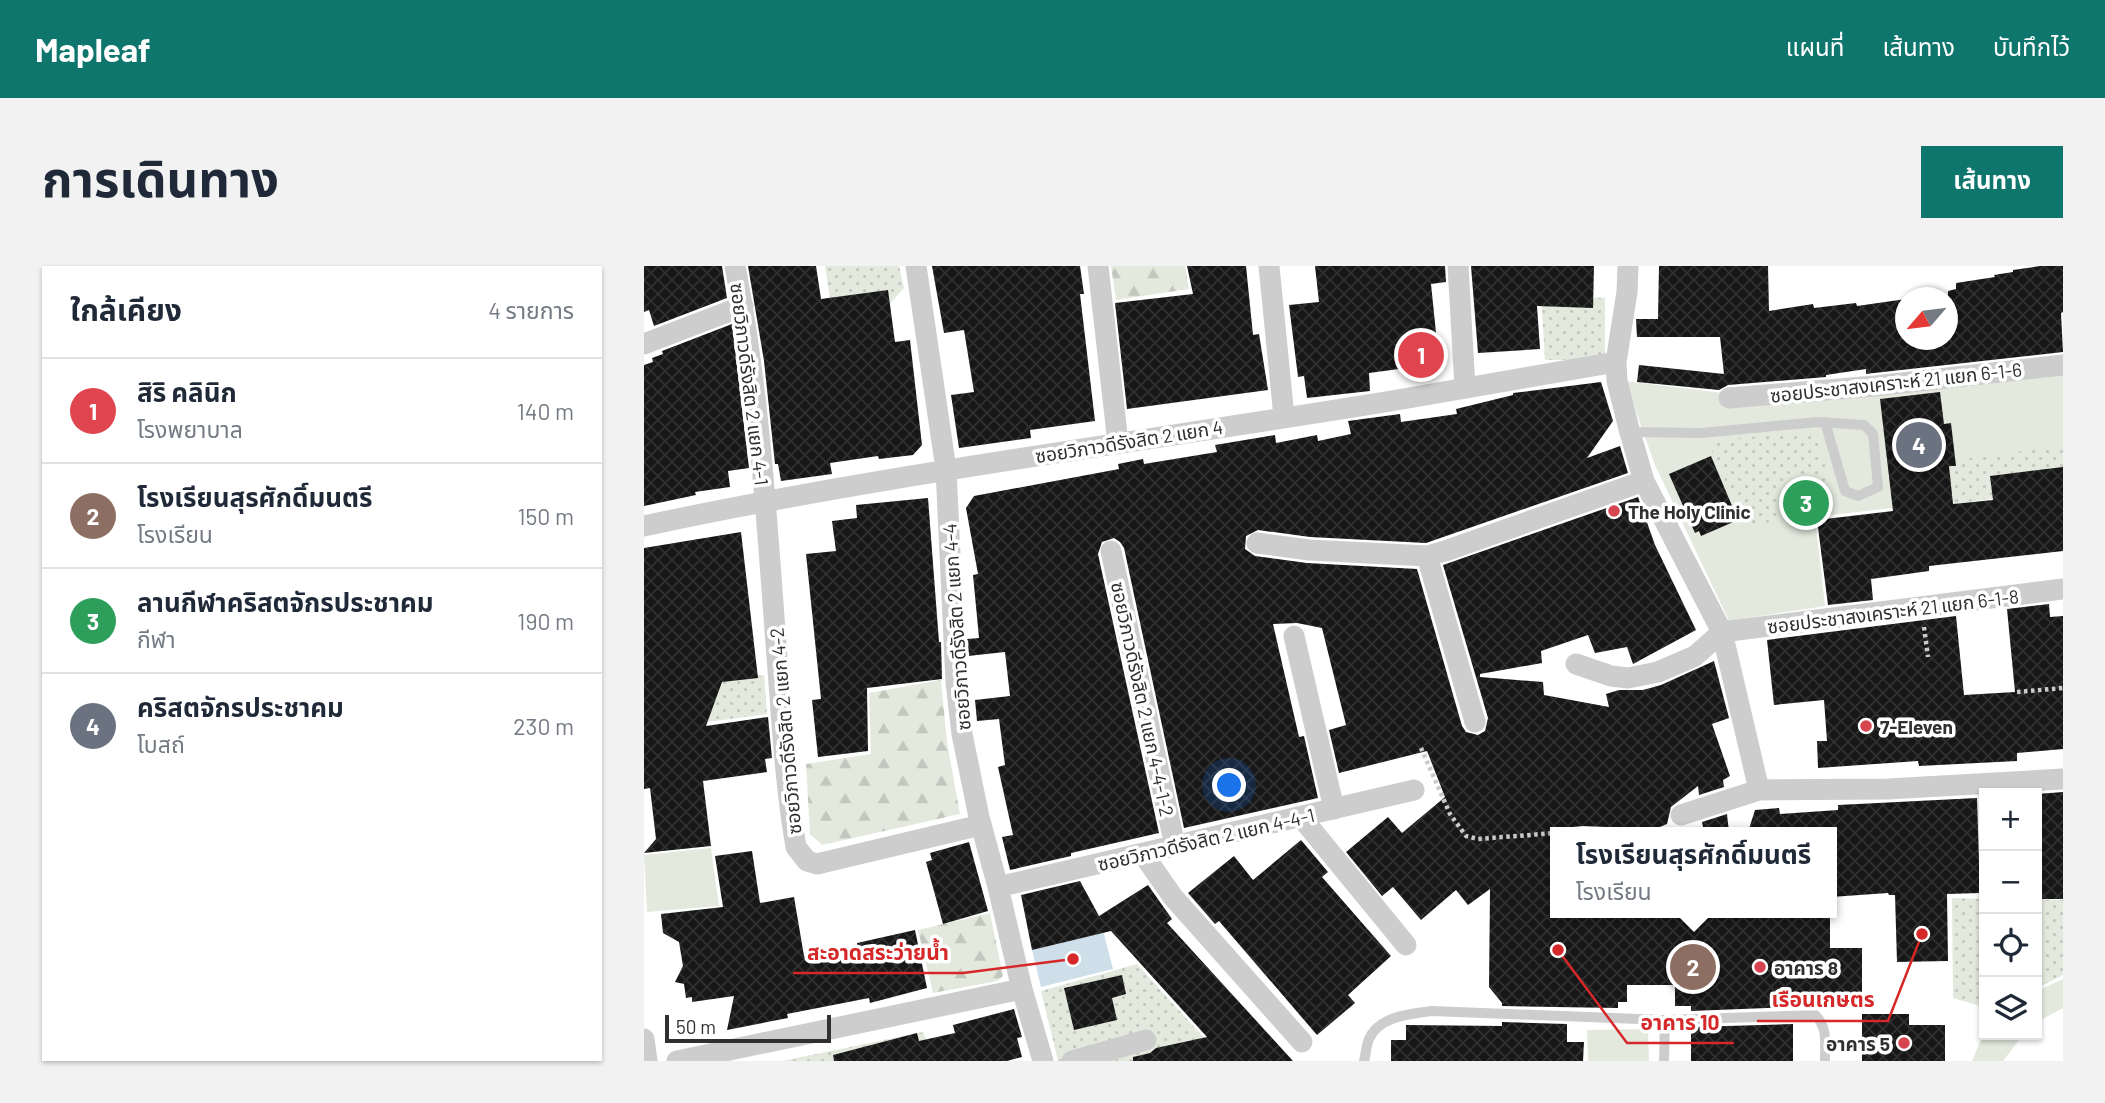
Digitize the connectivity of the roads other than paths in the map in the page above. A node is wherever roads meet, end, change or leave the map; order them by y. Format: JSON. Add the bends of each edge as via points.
{"nodes":[{"id":1,"x":735,"y":266,"type":"edge"},
{"id":2,"x":916,"y":266,"type":"edge"},
{"id":3,"x":1098,"y":266,"type":"edge"},
{"id":4,"x":1269,"y":266,"type":"edge"},
{"id":5,"x":1458,"y":266,"type":"edge"},
{"id":6,"x":1628,"y":266,"type":"edge"},
{"id":7,"x":743,"y":306,"type":"junction"},
{"id":8,"x":644,"y":344,"type":"edge"},
{"id":9,"x":1616,"y":362,"type":"junction"},
{"id":10,"x":2063,"y":365,"type":"edge"},
{"id":11,"x":1465,"y":387,"type":"junction"},
{"id":12,"x":1730,"y":398,"type":"dead end"},
{"id":13,"x":1284,"y":417,"type":"junction"},
{"id":14,"x":1825,"y":422,"type":"junction"},
{"id":15,"x":1630,"y":432,"type":"junction"},
{"id":16,"x":1118,"y":443,"type":"junction"},
{"id":17,"x":946,"y":469,"type":"junction"},
{"id":18,"x":1644,"y":481,"type":"junction"},
{"id":19,"x":765,"y":502,"type":"junction"},
{"id":20,"x":644,"y":526,"type":"edge"},
{"id":21,"x":1257,"y":543,"type":"dead end"},
{"id":22,"x":1111,"y":551,"type":"dead end"},
{"id":23,"x":1427,"y":555,"type":"junction"},
{"id":24,"x":2063,"y":589,"type":"edge"},
{"id":25,"x":1722,"y":632,"type":"junction"},
{"id":26,"x":1294,"y":636,"type":"dead end"},
{"id":27,"x":1576,"y":664,"type":"dead end"},
{"id":28,"x":1475,"y":722,"type":"dead end"},
{"id":29,"x":2063,"y":779,"type":"edge"},
{"id":30,"x":1414,"y":790,"type":"dead end"},
{"id":31,"x":1759,"y":790,"type":"junction"},
{"id":32,"x":1334,"y":810,"type":"junction"},
{"id":33,"x":1681,"y":815,"type":"dead end"},
{"id":34,"x":1301,"y":817,"type":"junction"},
{"id":35,"x":981,"y":825,"type":"junction"},
{"id":36,"x":1175,"y":846,"type":"junction"},
{"id":37,"x":1143,"y":854,"type":"junction"},
{"id":38,"x":998,"y":887,"type":"junction"},
{"id":39,"x":1406,"y":945,"type":"dead end"},
{"id":40,"x":1022,"y":989,"type":"junction"},
{"id":41,"x":1665,"y":1020,"type":"junction"},
{"id":42,"x":644,"y":1039,"type":"edge"},
{"id":43,"x":1146,"y":1040,"type":"dead end"},
{"id":44,"x":1302,"y":1042,"type":"dead end"},
{"id":45,"x":647,"y":1061,"type":"edge"},
{"id":46,"x":677,"y":1061,"type":"edge"},
{"id":47,"x":1043,"y":1061,"type":"edge"},
{"id":48,"x":1072,"y":1061,"type":"edge"},
{"id":49,"x":1364,"y":1061,"type":"edge"},
{"id":50,"x":1664,"y":1061,"type":"edge"},
{"id":51,"x":1825,"y":1061,"type":"edge"}],
"edges":[{"from":1,"to":7,"type":"street","name":"ซอยวิภาวดีรังสิต 2 แยก 4-1"},
{"from":2,"to":17,"type":"street","name":"ซอยวิภาวดีรังสิต 2 แยก 4-4"},
{"from":3,"to":16,"type":"street"},
{"from":4,"to":13,"type":"street"},
{"from":5,"to":11,"type":"street"},
{"from":6,"to":9,"type":"street"},
{"from":7,"to":8,"type":"street"},
{"from":7,"to":19,"type":"street","name":"ซอยวิภาวดีรังสิต 2 แยก 4-1"},
{"from":9,"to":11,"type":"street","name":"ซอยวิภาวดีรังสิต 2 แยก 4"},
{"from":9,"to":15,"type":"street"},
{"from":10,"to":12,"type":"street","name":"ซอยประชาสงเคราะห์ 21 แยก 6-1-6"},
{"from":11,"to":13,"type":"street","name":"ซอยวิภาวดีรังสิต 2 แยก 4"},
{"from":13,"to":16,"type":"street","name":"ซอยวิภาวดีรังสิต 2 แยก 4"},
{"from":14,"to":14,"type":"lane","via":[[1845,491],[1858,496],[1878,487],[1872,434],[1864,425]]},
{"from":14,"to":15,"type":"lane","via":[[1701,433]]},
{"from":15,"to":18,"type":"street"},
{"from":16,"to":17,"type":"street","name":"ซอยวิภาวดีรังสิต 2 แยก 4"},
{"from":17,"to":19,"type":"street","name":"ซอยวิภาวดีรังสิต 2 แยก 4"},
{"from":17,"to":35,"type":"street","name":"ซอยวิภาวดีรังสิต 2 แยก 4-4","via":[[956,682]]},
{"from":18,"to":23,"type":"street"},
{"from":18,"to":25,"type":"street"},
{"from":19,"to":20,"type":"street","name":"ซอยวิภาวดีรังสิต 2 แยก 4"},
{"from":19,"to":35,"type":"street","name":"ซอยวิภาวดีรังสิต 2 แยก 4-2","via":[[783,730],[800,854],[817,864]]},
{"from":21,"to":23,"type":"street"},
{"from":22,"to":36,"type":"street","name":"ซอยวิภาวดีรังสิต 2 แยก 4-4-1-2"},
{"from":23,"to":28,"type":"street"},
{"from":24,"to":25,"type":"street","name":"ซอยประชาสงเคราะห์ 21 แยก 6-1-8"},
{"from":25,"to":27,"type":"street","via":[[1695,656],[1658,672],[1628,678]]},
{"from":25,"to":31,"type":"street"},
{"from":26,"to":32,"type":"street"},
{"from":29,"to":31,"type":"street","via":[[1888,789]]},
{"from":30,"to":32,"type":"street","name":"ซอยวิภาวดีรังสิต 2 แยก 4-4-1"},
{"from":31,"to":33,"type":"street"},
{"from":32,"to":34,"type":"street","name":"ซอยวิภาวดีรังสิต 2 แยก 4-4-1"},
{"from":34,"to":36,"type":"street","name":"ซอยวิภาวดีรังสิต 2 แยก 4-4-1"},
{"from":34,"to":39,"type":"street"},
{"from":35,"to":38,"type":"street","name":"ซอยวิภาวดีรังสิต 2 แยก 4-4"},
{"from":36,"to":37,"type":"street","name":"ซอยวิภาวดีรังสิต 2 แยก 4-4-1"},
{"from":37,"to":38,"type":"street","name":"ซอยวิภาวดีรังสิต 2 แยก 4-4-1"},
{"from":37,"to":44,"type":"street","via":[[1173,897]]},
{"from":38,"to":40,"type":"street","name":"ซอยวิภาวดีรังสิต 2 แยก 4-4"},
{"from":40,"to":46,"type":"street"},
{"from":40,"to":47,"type":"street","name":"ซอยวิภาวดีรังสิต 2 แยก 4-4"},
{"from":41,"to":49,"type":"lane","via":[[1432,1011],[1405,1014],[1385,1022],[1369,1038]]},
{"from":41,"to":50,"type":"lane"},
{"from":41,"to":51,"type":"lane","via":[[1815,1015],[1825,1034]]},
{"from":42,"to":45,"type":"street"},
{"from":43,"to":48,"type":"street"}]}
